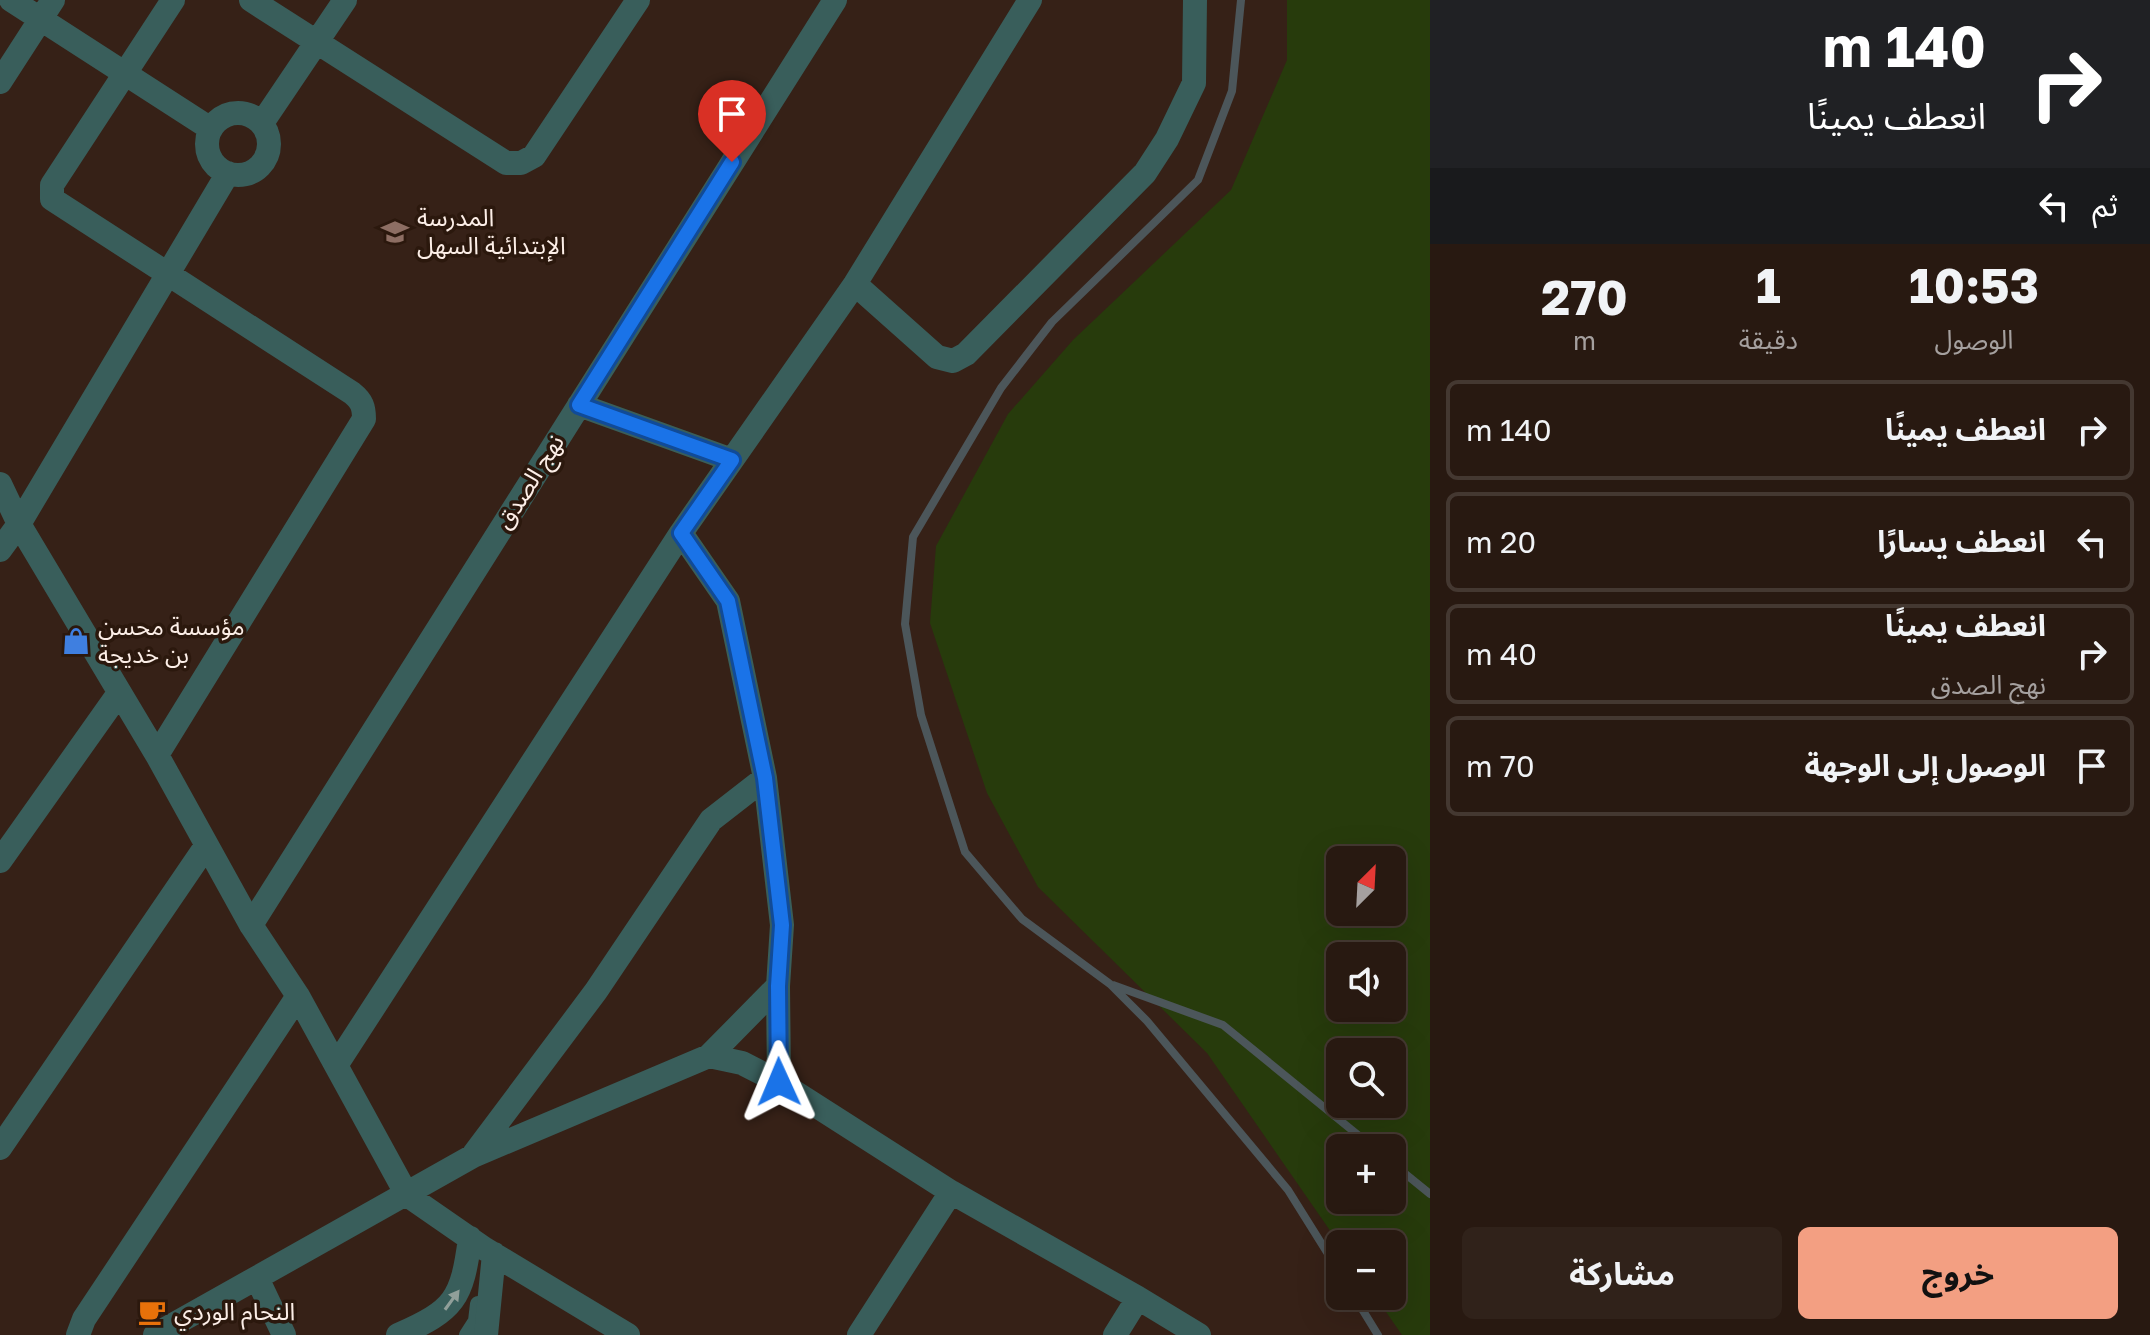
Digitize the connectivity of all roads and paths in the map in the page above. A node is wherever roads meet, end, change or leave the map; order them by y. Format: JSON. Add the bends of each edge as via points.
{"nodes":[{"id":1,"x":11,"y":0,"type":"edge"},
{"id":2,"x":173,"y":0,"type":"edge"},
{"id":3,"x":251,"y":0,"type":"edge"},
{"id":4,"x":345,"y":0,"type":"edge"},
{"id":5,"x":638,"y":0,"type":"edge"},
{"id":6,"x":835,"y":0,"type":"edge"},
{"id":7,"x":1030,"y":0,"type":"edge"},
{"id":8,"x":1195,"y":0,"type":"edge"},
{"id":9,"x":46,"y":10,"type":"edge"},
{"id":10,"x":317,"y":42,"type":"junction"},
{"id":11,"x":125,"y":74,"type":"junction"},
{"id":12,"x":0,"y":82,"type":"edge"},
{"id":13,"x":262,"y":123,"type":"junction"},
{"id":14,"x":211,"y":129,"type":"junction"},
{"id":15,"x":228,"y":173,"type":"junction"},
{"id":16,"x":168,"y":275,"type":"junction"},
{"id":17,"x":855,"y":284,"type":"junction"},
{"id":18,"x":579,"y":405,"type":"junction"},
{"id":19,"x":732,"y":460,"type":"junction"},
{"id":20,"x":0,"y":484,"type":"edge"},
{"id":21,"x":19,"y":524,"type":"junction"},
{"id":22,"x":681,"y":533,"type":"junction"},
{"id":23,"x":0,"y":550,"type":"edge"},
{"id":24,"x":119,"y":693,"type":"junction"},
{"id":25,"x":157,"y":755,"type":"junction"},
{"id":26,"x":765,"y":778,"type":"junction"},
{"id":27,"x":206,"y":846,"type":"junction"},
{"id":28,"x":0,"y":861,"type":"edge"},
{"id":29,"x":251,"y":925,"type":"junction"},
{"id":30,"x":778,"y":986,"type":"junction"},
{"id":31,"x":298,"y":996,"type":"junction"},
{"id":32,"x":709,"y":1056,"type":"junction"},
{"id":33,"x":337,"y":1064,"type":"junction"},
{"id":34,"x":779,"y":1082,"type":"junction"},
{"id":35,"x":0,"y":1148,"type":"edge"},
{"id":36,"x":473,"y":1156,"type":"junction"},
{"id":37,"x":951,"y":1192,"type":"junction"},
{"id":38,"x":407,"y":1195,"type":"junction"},
{"id":39,"x":483,"y":1247,"type":"junction"},
{"id":40,"x":257,"y":1278,"type":"junction"},
{"id":41,"x":1138,"y":1298,"type":"junction"},
{"id":42,"x":78,"y":1335,"type":"edge"},
{"id":43,"x":155,"y":1335,"type":"edge"},
{"id":44,"x":284,"y":1335,"type":"edge"},
{"id":45,"x":398,"y":1335,"type":"edge"},
{"id":46,"x":467,"y":1335,"type":"edge"},
{"id":47,"x":486,"y":1335,"type":"edge"},
{"id":48,"x":628,"y":1335,"type":"edge"},
{"id":49,"x":859,"y":1335,"type":"edge"},
{"id":50,"x":1115,"y":1335,"type":"edge"},
{"id":51,"x":1199,"y":1335,"type":"edge"}],
"edges":[{"from":1,"to":9,"type":"street"},
{"from":2,"to":11,"type":"street"},
{"from":3,"to":10,"type":"street"},
{"from":4,"to":10,"type":"street"},
{"from":5,"to":10,"type":"street","via":[[534,156],[521,163],[493,156]]},
{"from":6,"to":18,"type":"street","name":"نهج الصدق"},
{"from":7,"to":17,"type":"street"},
{"from":8,"to":17,"type":"street","via":[[1194,83],[1167,139],[1145,173],[966,354],[953,361],[937,357]]},
{"from":9,"to":11,"type":"street"},
{"from":9,"to":12,"type":"street"},
{"from":10,"to":13,"type":"street"},
{"from":11,"to":14,"type":"street"},
{"from":11,"to":16,"type":"street","via":[[51,192],[57,204]]},
{"from":13,"to":14,"type":"street","via":[[235,113]]},
{"from":13,"to":15,"type":"street","via":[[270,142],[264,161],[249,173]]},
{"from":14,"to":15,"type":"street","via":[[208,150]]},
{"from":15,"to":16,"type":"street"},
{"from":16,"to":21,"type":"street"},
{"from":16,"to":25,"type":"street","via":[[352,393],[360,400],[364,419]]},
{"from":17,"to":19,"type":"street"},
{"from":18,"to":19,"type":"street"},
{"from":18,"to":29,"type":"street","name":"نهج الصدق"},
{"from":19,"to":22,"type":"street"},
{"from":20,"to":21,"type":"street"},
{"from":21,"to":23,"type":"street"},
{"from":21,"to":24,"type":"street"},
{"from":22,"to":26,"type":"street","via":[[728,601]]},
{"from":22,"to":33,"type":"street"},
{"from":24,"to":25,"type":"street"},
{"from":24,"to":28,"type":"street"},
{"from":25,"to":27,"type":"street"},
{"from":26,"to":30,"type":"street","via":[[782,925]]},
{"from":26,"to":36,"type":"street","via":[[711,820],[596,991]]},
{"from":27,"to":29,"type":"street"},
{"from":27,"to":35,"type":"street"},
{"from":29,"to":31,"type":"street"},
{"from":30,"to":32,"type":"street"},
{"from":30,"to":34,"type":"street"},
{"from":31,"to":33,"type":"street"},
{"from":31,"to":42,"type":"street"},
{"from":32,"to":34,"type":"street","via":[[742,1063]]},
{"from":32,"to":36,"type":"street"},
{"from":33,"to":38,"type":"street"},
{"from":34,"to":37,"type":"street"},
{"from":36,"to":38,"type":"street"},
{"from":37,"to":41,"type":"street"},
{"from":37,"to":49,"type":"street"},
{"from":38,"to":39,"type":"street"},
{"from":38,"to":40,"type":"street"},
{"from":45,"to":39,"type":"street","one_way":true,"via":[[431,1321],[456,1296]]},
{"from":39,"to":46,"type":"lane","via":[[476,1321]]},
{"from":39,"to":47,"type":"street"},
{"from":39,"to":48,"type":"street"},
{"from":40,"to":43,"type":"street"},
{"from":40,"to":44,"type":"street"},
{"from":41,"to":50,"type":"street"},
{"from":41,"to":51,"type":"street"}]}
